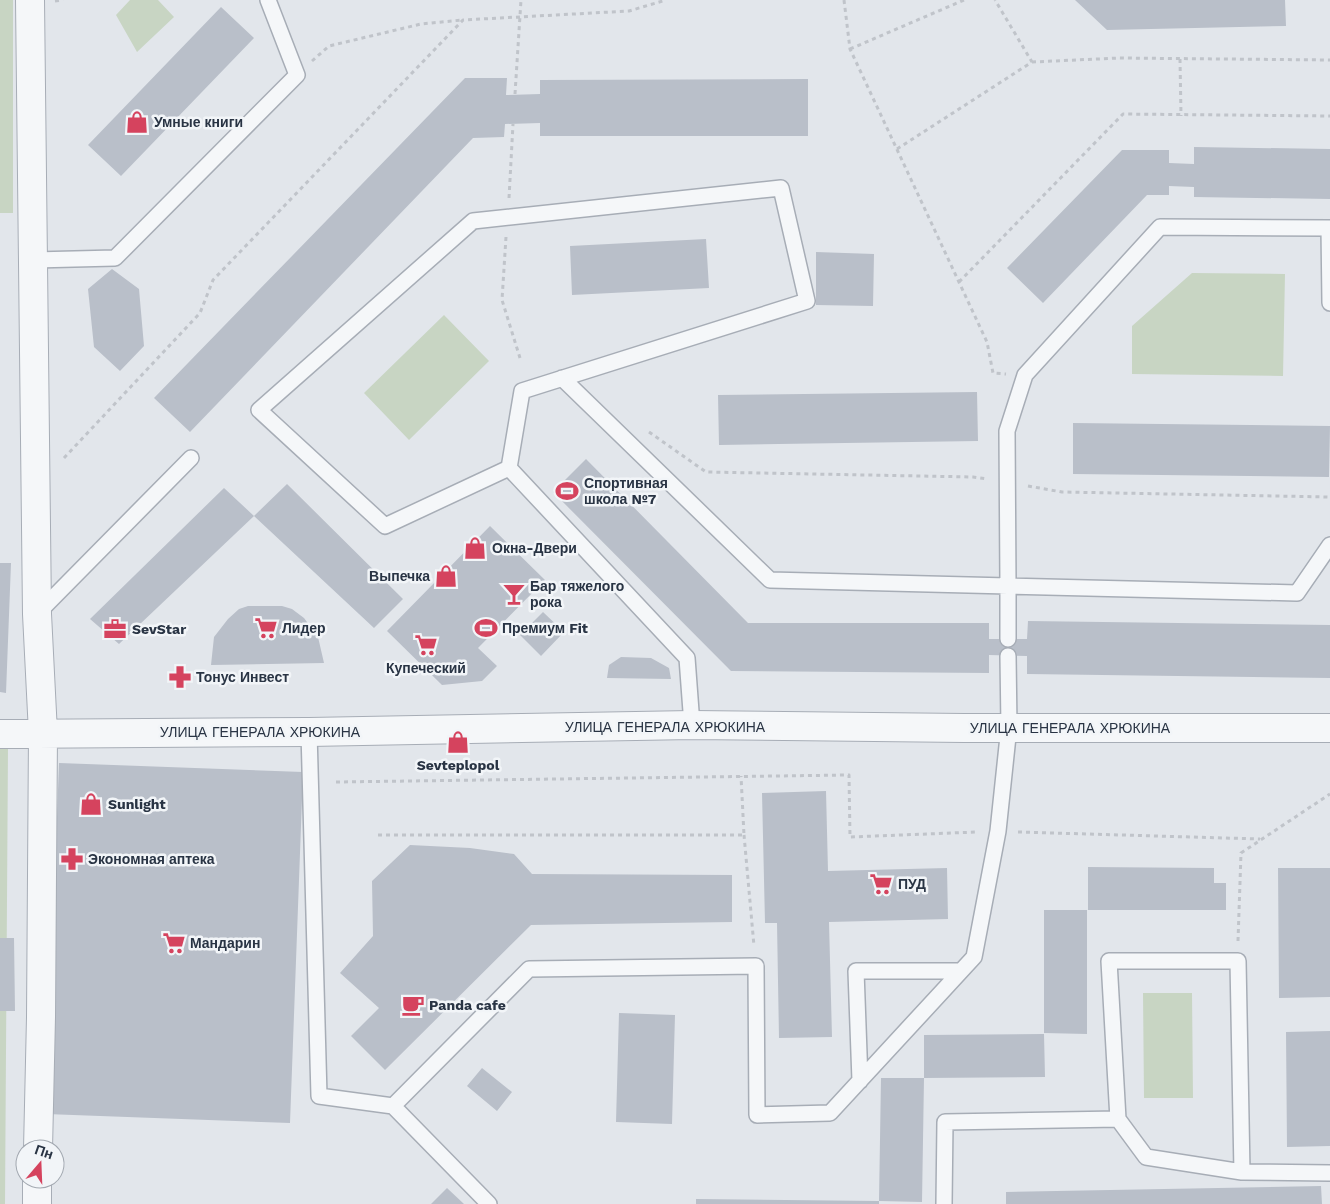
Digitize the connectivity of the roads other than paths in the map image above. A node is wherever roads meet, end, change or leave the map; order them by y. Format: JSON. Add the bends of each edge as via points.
{"nodes":[{"id":1,"x":30,"y":0,"type":"edge"},
{"id":2,"x":268,"y":0,"type":"edge"},
{"id":3,"x":34,"y":260,"type":"junction"},
{"id":4,"x":1330,"y":302,"type":"edge"},
{"id":5,"x":562,"y":378,"type":"junction"},
{"id":6,"x":191,"y":458,"type":"dead end"},
{"id":7,"x":509,"y":468,"type":"junction"},
{"id":8,"x":1330,"y":545,"type":"edge"},
{"id":9,"x":1008,"y":586,"type":"junction"},
{"id":10,"x":37,"y":614,"type":"junction"},
{"id":11,"x":1008,"y":639,"type":"dead end"},
{"id":12,"x":1008,"y":656,"type":"dead end"},
{"id":13,"x":692,"y":725,"type":"junction"},
{"id":14,"x":1009,"y":727,"type":"junction"},
{"id":15,"x":1330,"y":728,"type":"edge"},
{"id":16,"x":309,"y":732,"type":"junction"},
{"id":17,"x":43,"y":733,"type":"junction"},
{"id":18,"x":0,"y":734,"type":"edge"},
{"id":19,"x":961,"y":971,"type":"junction"},
{"id":20,"x":860,"y":1081,"type":"junction"},
{"id":21,"x":393,"y":1106,"type":"junction"},
{"id":22,"x":1118,"y":1119,"type":"junction"},
{"id":23,"x":38,"y":1139,"type":"edge"},
{"id":24,"x":1242,"y":1172,"type":"junction"},
{"id":25,"x":1330,"y":1172,"type":"edge"},
{"id":26,"x":37,"y":1189,"type":"edge"},
{"id":27,"x":36,"y":1204,"type":"edge"},
{"id":28,"x":489,"y":1204,"type":"edge"},
{"id":29,"x":944,"y":1204,"type":"edge"}],
"edges":[{"from":1,"to":3,"type":"street"},
{"from":2,"to":3,"type":"lane","via":[[297,74],[115,258]]},
{"from":3,"to":10,"type":"street"},
{"from":4,"to":9,"type":"lane","via":[[1329,228],[1160,227],[1025,375],[1007,431]]},
{"from":5,"to":7,"type":"lane","via":[[522,391]]},
{"from":5,"to":7,"type":"lane","via":[[807,301],[780,188],[473,221],[259,410],[385,526]]},
{"from":5,"to":9,"type":"lane","via":[[770,580]]},
{"from":6,"to":10,"type":"lane"},
{"from":7,"to":13,"type":"lane","via":[[687,658]]},
{"from":8,"to":9,"type":"lane","via":[[1297,593]]},
{"from":9,"to":11,"type":"lane"},
{"from":10,"to":17,"type":"street"},
{"from":12,"to":14,"type":"lane"},
{"from":13,"to":14,"type":"street","name":"УЛИЦА ГЕНЕРАЛА ХРЮКИНА"},
{"from":13,"to":16,"type":"street","name":"УЛИЦА ГЕНЕРАЛА ХРЮКИНА"},
{"from":14,"to":15,"type":"street","name":"УЛИЦА ГЕНЕРАЛА ХРЮКИНА"},
{"from":14,"to":19,"type":"lane","via":[[998,831],[974,957]]},
{"from":16,"to":17,"type":"street","name":"УЛИЦА ГЕНЕРАЛА ХРЮКИНА"},
{"from":16,"to":21,"type":"lane","via":[[319,1096]]},
{"from":17,"to":18,"type":"street","name":"УЛИЦА ГЕНЕРАЛА ХРЮКИНА"},
{"from":17,"to":23,"type":"street"},
{"from":19,"to":20,"type":"lane"},
{"from":19,"to":20,"type":"lane","via":[[856,971]]},
{"from":20,"to":21,"type":"lane","via":[[830,1113],[757,1115],[756,966],[529,969]]},
{"from":21,"to":28,"type":"lane"},
{"from":22,"to":24,"type":"lane","via":[[1146,1157]]},
{"from":22,"to":24,"type":"lane","via":[[1109,961],[1238,961]]},
{"from":22,"to":29,"type":"lane","via":[[945,1122]]},
{"from":24,"to":25,"type":"lane"},
{"from":26,"to":27,"type":"street"}]}
